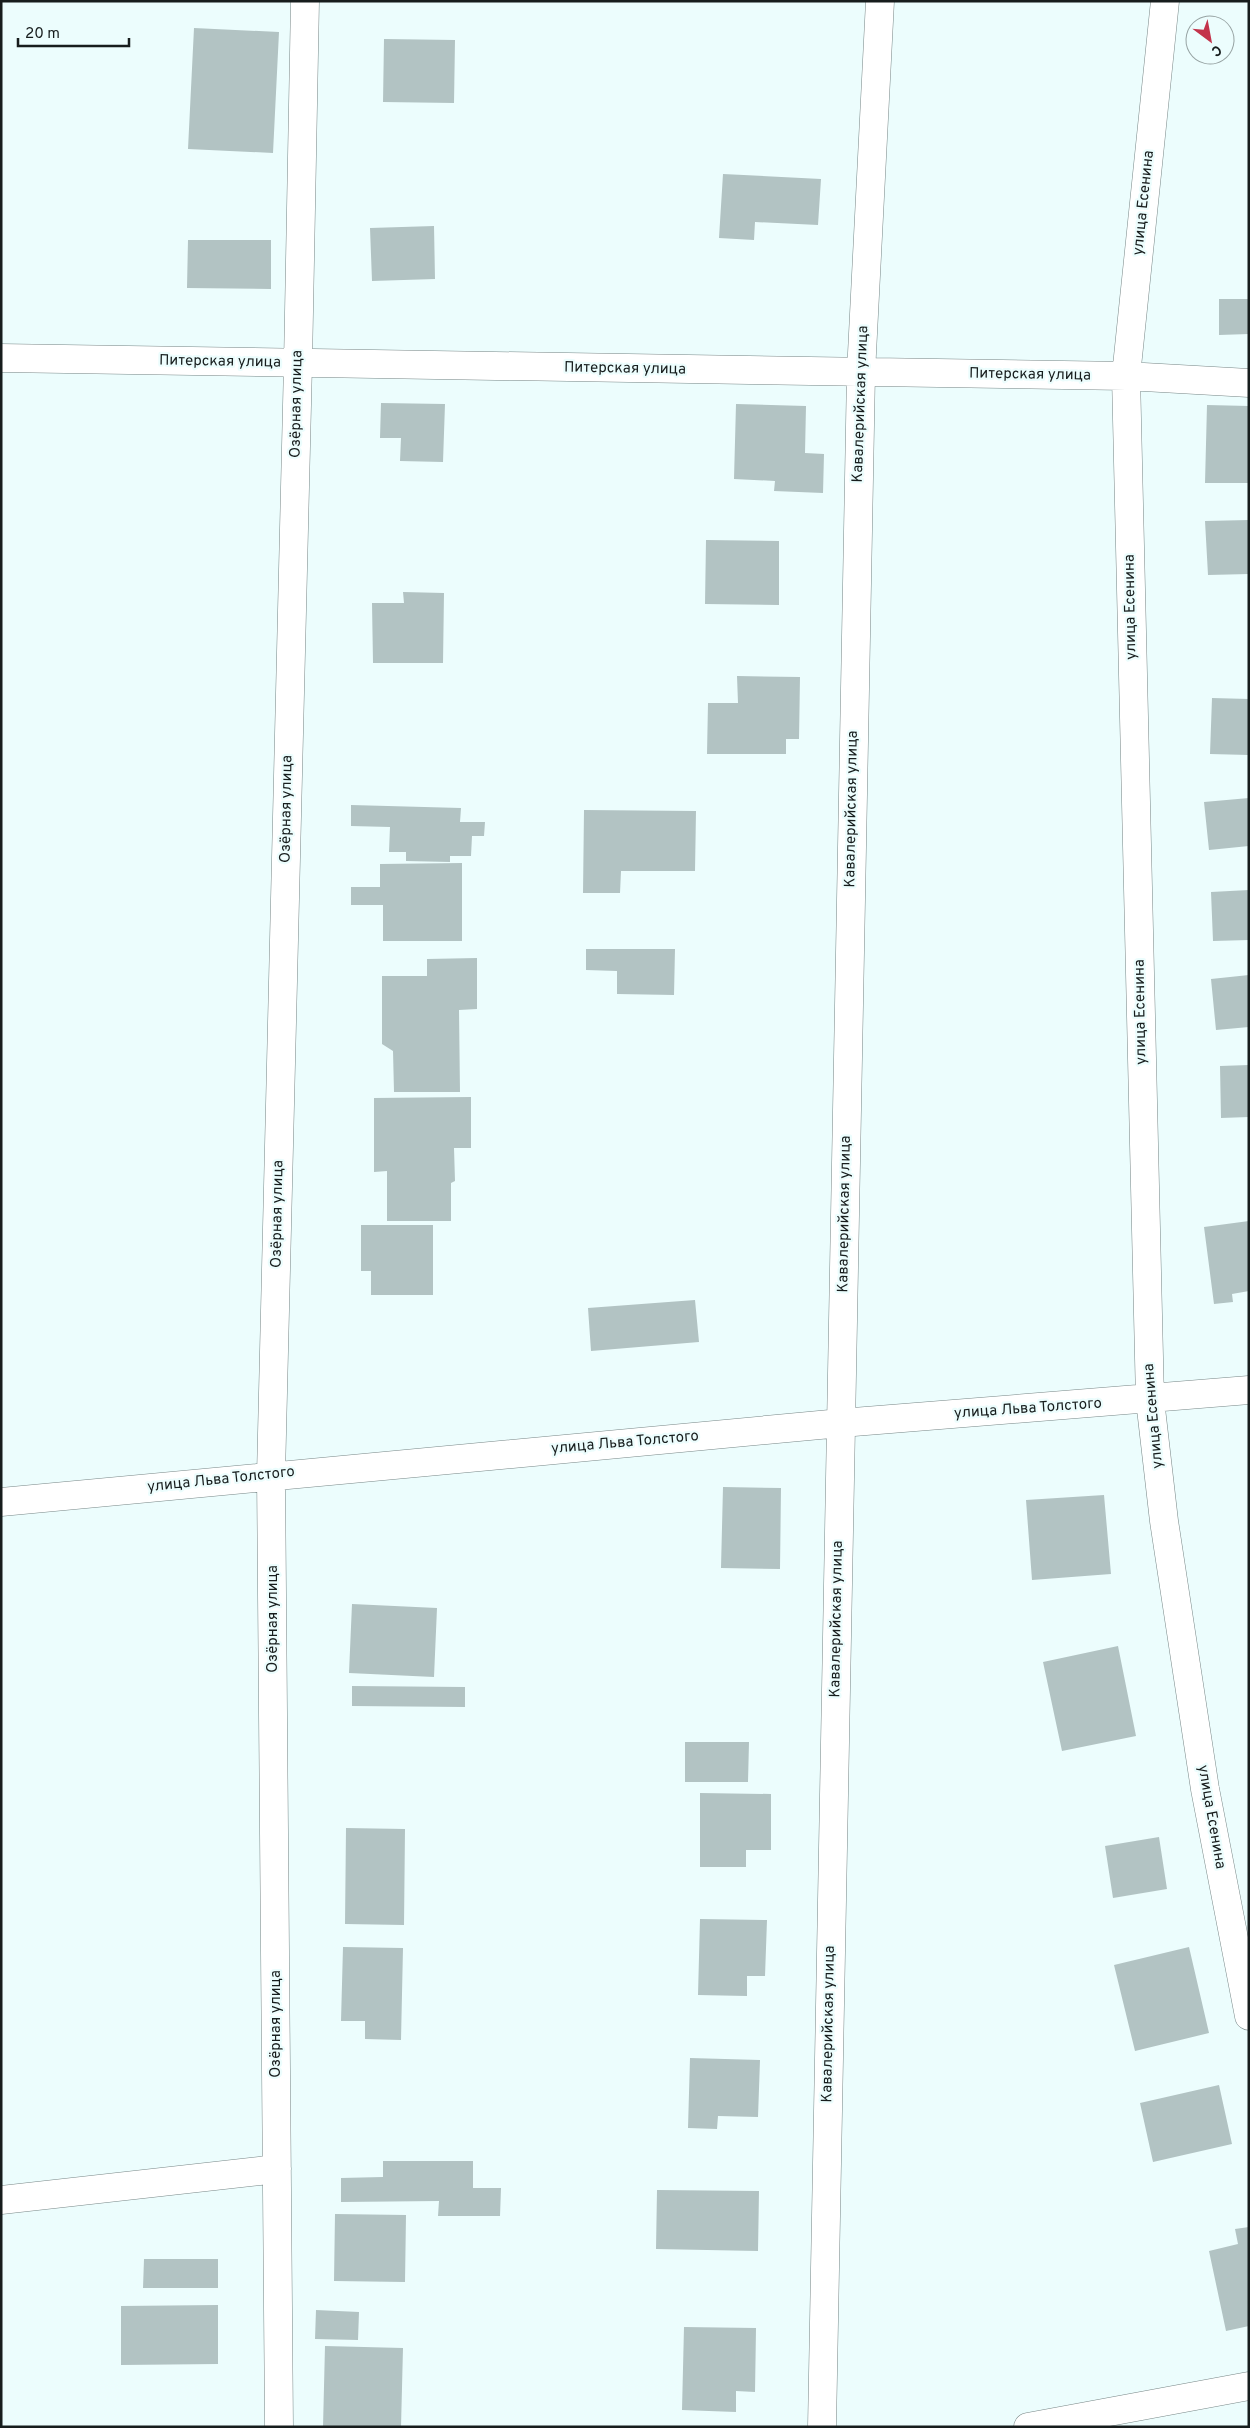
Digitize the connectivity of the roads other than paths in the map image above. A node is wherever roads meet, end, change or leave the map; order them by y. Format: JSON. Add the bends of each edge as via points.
{"nodes":[{"id":1,"x":304,"y":1,"type":"edge"},
{"id":2,"x":880,"y":1,"type":"edge"},
{"id":3,"x":1165,"y":1,"type":"edge"},
{"id":4,"x":1,"y":358,"type":"edge"},
{"id":5,"x":298,"y":364,"type":"junction"},
{"id":6,"x":861,"y":373,"type":"junction"},
{"id":7,"x":1126,"y":376,"type":"junction"},
{"id":8,"x":1249,"y":383,"type":"edge"},
{"id":9,"x":1249,"y":1390,"type":"edge"},
{"id":10,"x":1150,"y":1400,"type":"junction"},
{"id":11,"x":840,"y":1423,"type":"junction"},
{"id":12,"x":272,"y":1475,"type":"junction"},
{"id":13,"x":1,"y":1502,"type":"edge"},
{"id":14,"x":1249,"y":2016,"type":"edge"},
{"id":15,"x":277,"y":2169,"type":"junction"},
{"id":16,"x":1,"y":2200,"type":"edge"},
{"id":17,"x":1249,"y":2386,"type":"edge"},
{"id":18,"x":279,"y":2427,"type":"edge"},
{"id":19,"x":822,"y":2427,"type":"edge"},
{"id":20,"x":1028,"y":2427,"type":"edge"}],
"edges":[{"from":1,"to":5,"type":"street","name":"Озёрная улица"},
{"from":2,"to":6,"type":"street","name":"Кавалерийская улица"},
{"from":3,"to":7,"type":"street","name":"улица Есенина"},
{"from":4,"to":5,"type":"street","name":"Питерская улица"},
{"from":5,"to":6,"type":"street","name":"Питерская улица"},
{"from":5,"to":12,"type":"street","name":"Озёрная улица"},
{"from":6,"to":7,"type":"street","name":"Питерская улица"},
{"from":6,"to":11,"type":"street","name":"Кавалерийская улица"},
{"from":7,"to":8,"type":"street","name":"Питерская улица"},
{"from":7,"to":10,"type":"street","name":"улица Есенина"},
{"from":9,"to":10,"type":"street","name":"улица Льва Толстого"},
{"from":10,"to":11,"type":"street","name":"улица Льва Толстого"},
{"from":10,"to":14,"type":"street","name":"улица Есенина","via":[[1164,1521],[1205,1789]]},
{"from":11,"to":12,"type":"street","name":"улица Льва Толстого"},
{"from":11,"to":19,"type":"street","name":"Кавалерийская улица"},
{"from":12,"to":13,"type":"street","name":"улица Льва Толстого"},
{"from":12,"to":15,"type":"street","name":"Озёрная улица"},
{"from":15,"to":16,"type":"street"},
{"from":15,"to":18,"type":"street","name":"Озёрная улица"},
{"from":17,"to":20,"type":"street"}]}
